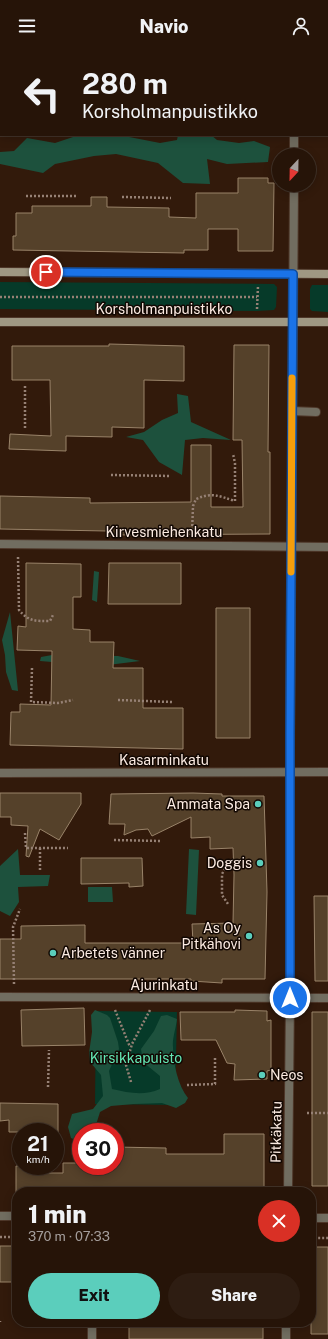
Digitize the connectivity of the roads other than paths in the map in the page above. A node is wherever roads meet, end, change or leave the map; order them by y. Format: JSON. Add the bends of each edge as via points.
{"nodes":[{"id":1,"x":294,"y":136,"type":"edge"},
{"id":2,"x":294,"y":148,"type":"edge"},
{"id":3,"x":294,"y":192,"type":"edge"},
{"id":4,"x":0,"y":272,"type":"edge"},
{"id":5,"x":293,"y":274,"type":"junction"},
{"id":6,"x":328,"y":274,"type":"edge"},
{"id":7,"x":0,"y":322,"type":"edge"},
{"id":8,"x":293,"y":322,"type":"junction"},
{"id":9,"x":328,"y":322,"type":"edge"},
{"id":10,"x":292,"y":412,"type":"junction"},
{"id":11,"x":316,"y":412,"type":"dead end"},
{"id":12,"x":0,"y":544,"type":"edge"},
{"id":13,"x":291,"y":546,"type":"junction"},
{"id":14,"x":328,"y":546,"type":"edge"},
{"id":15,"x":290,"y":772,"type":"junction"},
{"id":16,"x":328,"y":772,"type":"edge"},
{"id":17,"x":0,"y":773,"type":"edge"},
{"id":18,"x":0,"y":997,"type":"edge"},
{"id":19,"x":290,"y":998,"type":"junction"},
{"id":20,"x":328,"y":998,"type":"edge"},
{"id":21,"x":288,"y":1187,"type":"edge"},
{"id":22,"x":0,"y":1216,"type":"edge"},
{"id":23,"x":12,"y":1216,"type":"edge"},
{"id":24,"x":316,"y":1218,"type":"edge"},
{"id":25,"x":328,"y":1218,"type":"edge"},
{"id":26,"x":92,"y":1327,"type":"edge"},
{"id":27,"x":286,"y":1327,"type":"edge"},
{"id":28,"x":92,"y":1339,"type":"edge"},
{"id":29,"x":286,"y":1339,"type":"edge"}],
"edges":[{"from":1,"to":2,"type":"street"},
{"from":3,"to":5,"type":"street","name":"Pitkäkatu"},
{"from":4,"to":5,"type":"main road"},
{"from":5,"to":6,"type":"main road"},
{"from":5,"to":8,"type":"street","name":"Pitkäkatu"},
{"from":7,"to":8,"type":"main road","name":"Korsholmanpuistikko"},
{"from":8,"to":9,"type":"main road","name":"Korsholmanpuistikko"},
{"from":8,"to":10,"type":"street","name":"Pitkäkatu"},
{"from":10,"to":11,"type":"street"},
{"from":10,"to":13,"type":"street","name":"Pitkäkatu"},
{"from":12,"to":13,"type":"street","name":"Kirvesmiehenkatu"},
{"from":13,"to":14,"type":"street","name":"Kirvesmiehenkatu"},
{"from":13,"to":15,"type":"street","name":"Pitkäkatu"},
{"from":15,"to":16,"type":"street","name":"Kasarminkatu"},
{"from":15,"to":17,"type":"street","name":"Kasarminkatu"},
{"from":15,"to":19,"type":"street","name":"Pitkäkatu"},
{"from":18,"to":19,"type":"street","name":"Ajurinkatu"},
{"from":19,"to":20,"type":"street","name":"Ajurinkatu"},
{"from":19,"to":21,"type":"street","name":"Pitkäkatu"},
{"from":22,"to":23,"type":"street"},
{"from":24,"to":25,"type":"street"},
{"from":26,"to":28,"type":"street"},
{"from":27,"to":29,"type":"street"}]}
